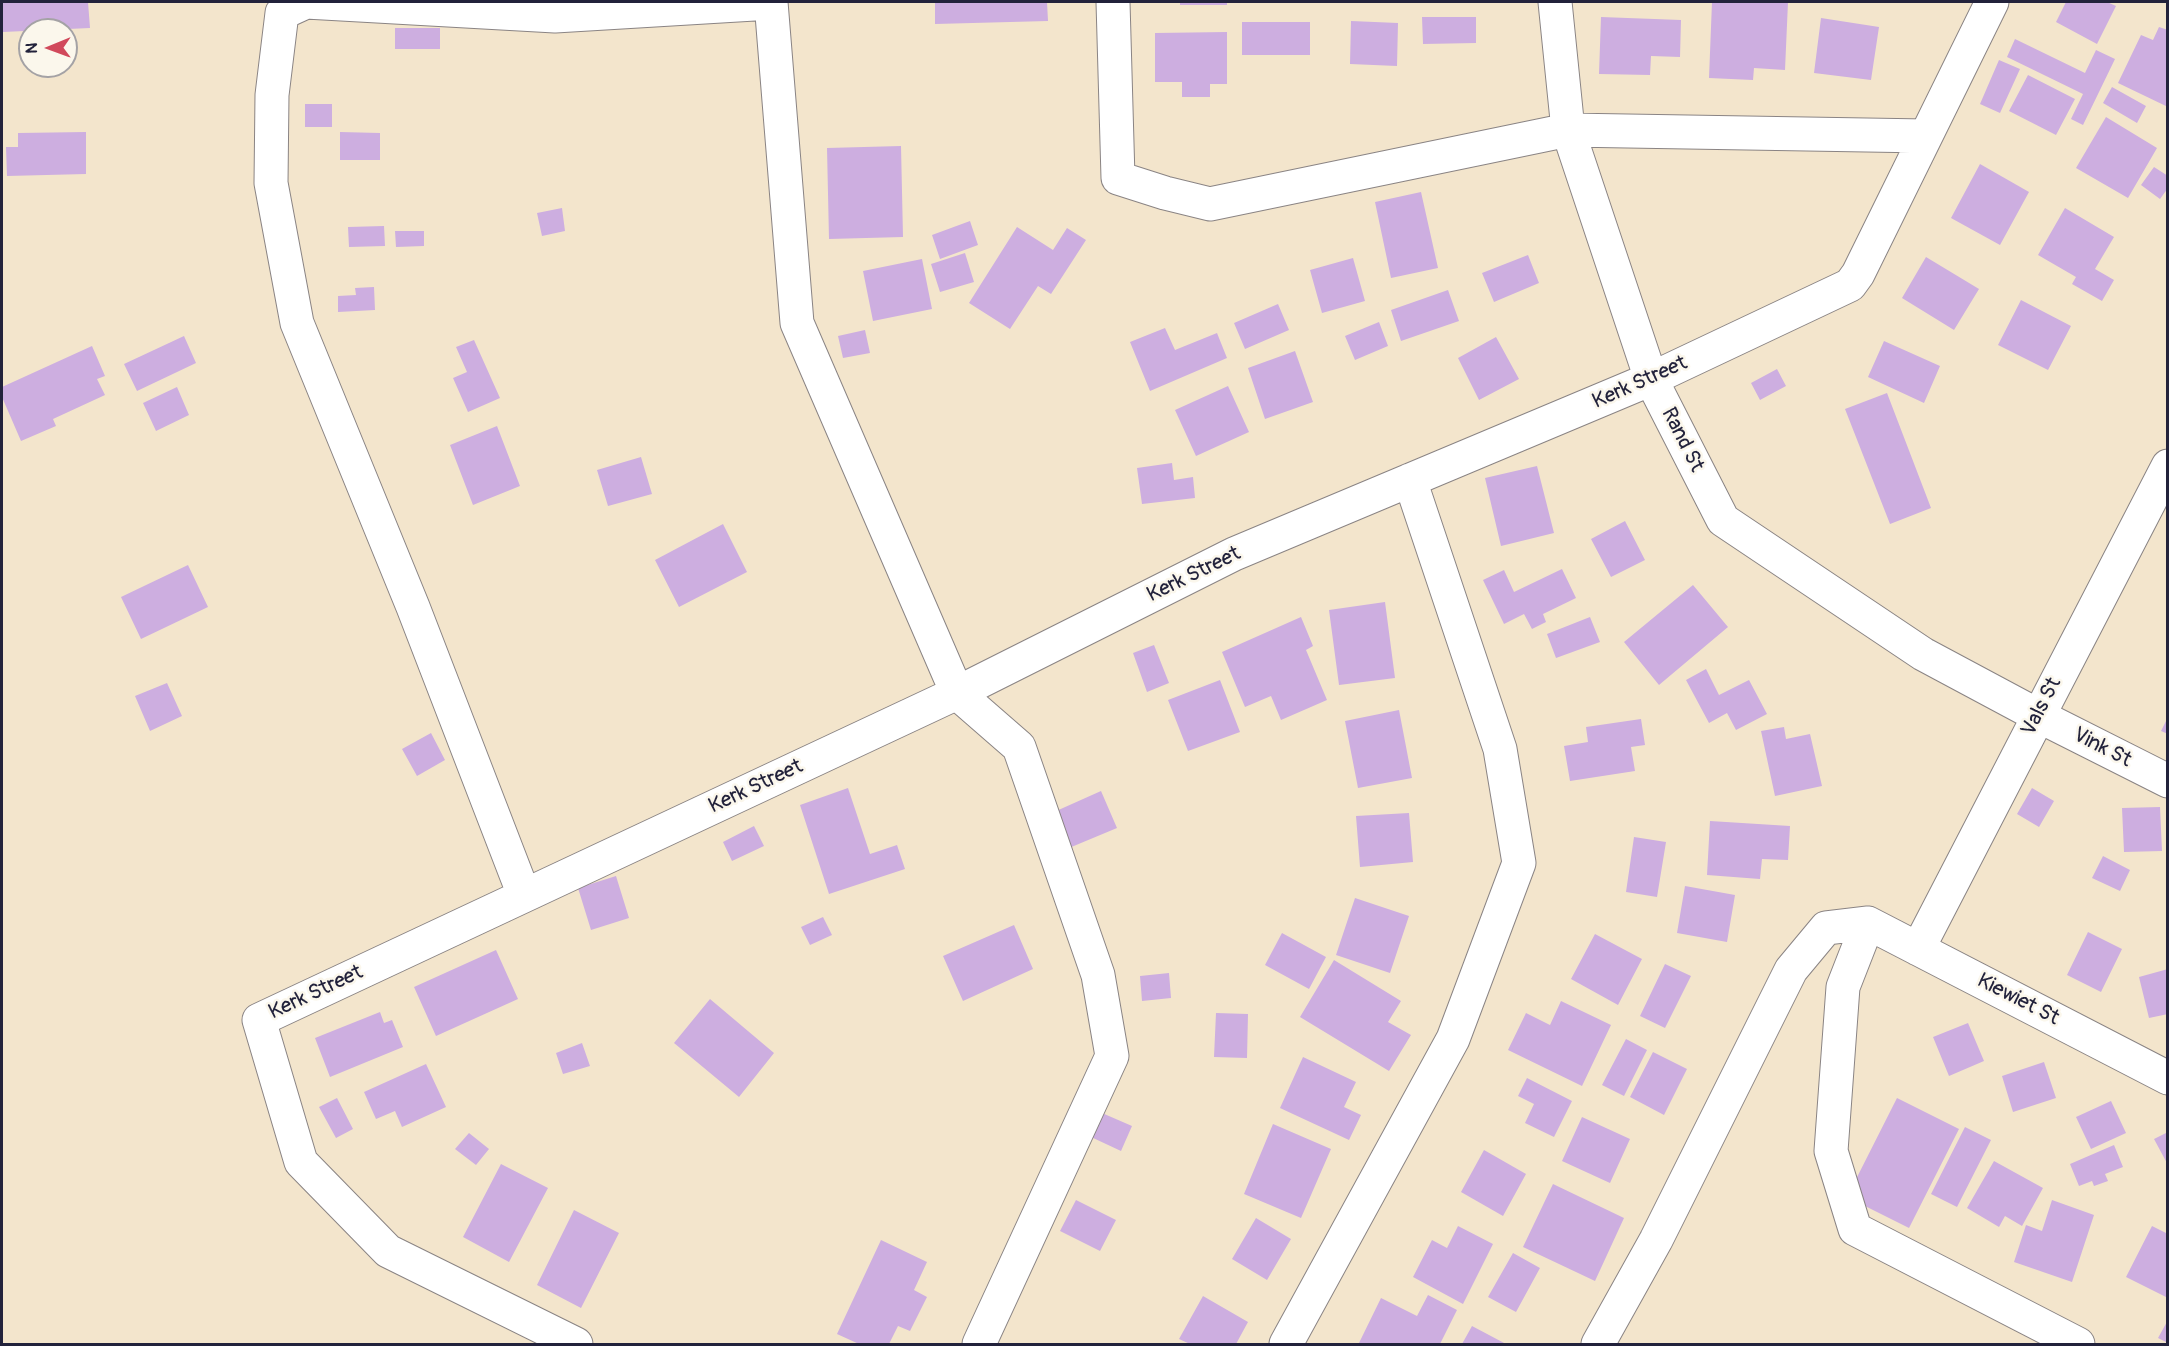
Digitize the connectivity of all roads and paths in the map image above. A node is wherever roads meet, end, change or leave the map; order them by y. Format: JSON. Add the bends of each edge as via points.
{"nodes":[{"id":1,"x":771,"y":2,"type":"edge"},
{"id":2,"x":1113,"y":2,"type":"edge"},
{"id":3,"x":1555,"y":2,"type":"edge"},
{"id":4,"x":1992,"y":2,"type":"edge"},
{"id":5,"x":1568,"y":130,"type":"junction"},
{"id":6,"x":1926,"y":136,"type":"junction"},
{"id":7,"x":1651,"y":380,"type":"junction"},
{"id":8,"x":2167,"y":469,"type":"edge"},
{"id":9,"x":1410,"y":480,"type":"junction"},
{"id":10,"x":957,"y":693,"type":"junction"},
{"id":11,"x":2037,"y":715,"type":"junction"},
{"id":12,"x":2168,"y":781,"type":"edge"},
{"id":13,"x":524,"y":895,"type":"junction"},
{"id":14,"x":1868,"y":923,"type":"junction"},
{"id":15,"x":1918,"y":949,"type":"junction"},
{"id":16,"x":2168,"y":1078,"type":"edge"},
{"id":17,"x":576,"y":1344,"type":"edge"},
{"id":18,"x":980,"y":1344,"type":"edge"},
{"id":19,"x":1286,"y":1344,"type":"edge"},
{"id":20,"x":1598,"y":1344,"type":"edge"},
{"id":21,"x":2079,"y":1344,"type":"edge"}],
"edges":[{"from":1,"to":10,"type":"street","via":[[797,323]]},
{"from":1,"to":13,"type":"street","via":[[555,16],[306,3],[282,13],[272,94],[271,183],[297,323],[413,606]]},
{"from":2,"to":5,"type":"street","via":[[1118,178],[1165,194],[1210,204]]},
{"from":3,"to":5,"type":"street","name":"Rand St"},
{"from":4,"to":6,"type":"street","name":"Kerk Street"},
{"from":5,"to":6,"type":"street"},
{"from":5,"to":7,"type":"street","name":"Rand St"},
{"from":6,"to":7,"type":"street","name":"Kerk Street","via":[[1850,285]]},
{"from":7,"to":9,"type":"street","name":"Kerk Street"},
{"from":7,"to":11,"type":"street","name":"Rand St","via":[[1723,520],[1923,654]]},
{"from":8,"to":11,"type":"street","name":"Vals St"},
{"from":9,"to":10,"type":"street","name":"Kerk Street","via":[[1234,554]]},
{"from":9,"to":19,"type":"street","via":[[1500,749],[1519,863],[1453,1039]]},
{"from":10,"to":13,"type":"street","name":"Kerk Street"},
{"from":10,"to":18,"type":"street","via":[[1019,747],[1098,975],[1112,1056]]},
{"from":11,"to":12,"type":"street","name":"Vink St"},
{"from":11,"to":15,"type":"street","name":"Vals St"},
{"from":13,"to":17,"type":"street","name":"Kerk Street","via":[[259,1020],[301,1162],[388,1251]]},
{"from":14,"to":15,"type":"street","name":"Kiewiet St"},
{"from":14,"to":20,"type":"street","via":[[1826,928],[1791,970],[1656,1240]]},
{"from":14,"to":21,"type":"street","via":[[1844,987],[1831,1151],[1855,1229]]},
{"from":15,"to":16,"type":"street","name":"Kiewiet St"}]}
